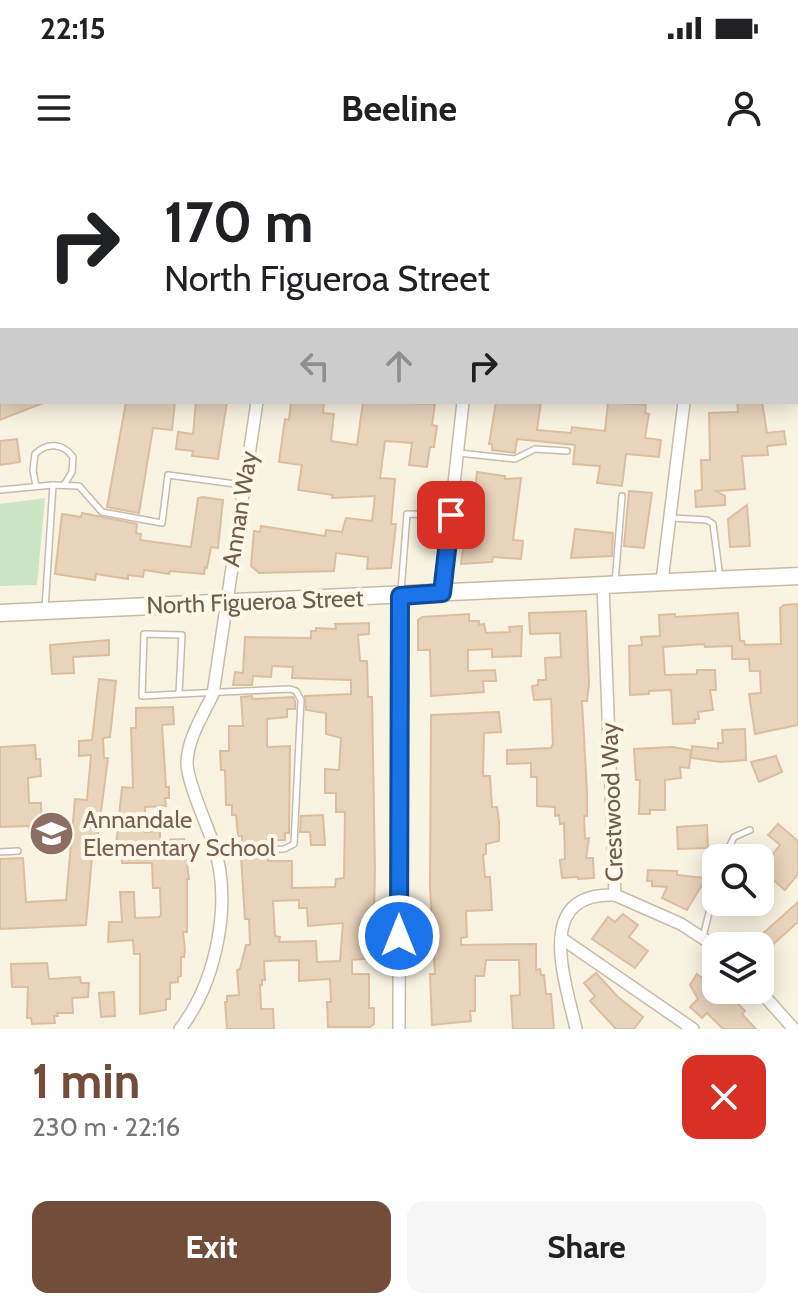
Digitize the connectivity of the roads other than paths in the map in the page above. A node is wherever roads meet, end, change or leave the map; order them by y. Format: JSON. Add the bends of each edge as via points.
{"nodes":[{"id":1,"x":257,"y":404,"type":"edge"},
{"id":2,"x":463,"y":404,"type":"edge"},
{"id":3,"x":684,"y":404,"type":"edge"},
{"id":4,"x":567,"y":451,"type":"dead end"},
{"id":5,"x":458,"y":453,"type":"junction"},
{"id":6,"x":53,"y":485,"type":"junction"},
{"id":7,"x":64,"y":485,"type":"junction"},
{"id":8,"x":36,"y":486,"type":"junction"},
{"id":9,"x":244,"y":486,"type":"junction"},
{"id":10,"x":0,"y":490,"type":"edge"},
{"id":11,"x":622,"y":496,"type":"dead end"},
{"id":12,"x":451,"y":515,"type":"junction"},
{"id":13,"x":670,"y":518,"type":"junction"},
{"id":14,"x":798,"y":576,"type":"edge"},
{"id":15,"x":720,"y":579,"type":"junction"},
{"id":16,"x":662,"y":581,"type":"junction"},
{"id":17,"x":609,"y":583,"type":"junction"},
{"id":18,"x":442,"y":593,"type":"junction"},
{"id":19,"x":400,"y":596,"type":"junction"},
{"id":20,"x":225,"y":603,"type":"junction"},
{"id":21,"x":44,"y":611,"type":"junction"},
{"id":22,"x":0,"y":613,"type":"edge"},
{"id":23,"x":179,"y":694,"type":"junction"},
{"id":24,"x":213,"y":694,"type":"junction"},
{"id":25,"x":750,"y":830,"type":"dead end"},
{"id":26,"x":731,"y":844,"type":"edge"},
{"id":27,"x":18,"y":851,"type":"dead end"},
{"id":28,"x":216,"y":851,"type":"junction"},
{"id":29,"x":0,"y":852,"type":"edge"},
{"id":30,"x":615,"y":895,"type":"junction"},
{"id":31,"x":702,"y":936,"type":"edge"},
{"id":32,"x":561,"y":938,"type":"junction"},
{"id":33,"x":772,"y":1004,"type":"edge"},
{"id":34,"x":180,"y":1029,"type":"edge"},
{"id":35,"x":399,"y":1029,"type":"edge"},
{"id":36,"x":576,"y":1029,"type":"edge"},
{"id":37,"x":693,"y":1029,"type":"edge"},
{"id":38,"x":794,"y":1029,"type":"edge"}],
"edges":[{"from":1,"to":9,"type":"street","name":"Annan Way"},
{"from":2,"to":5,"type":"street"},
{"from":3,"to":13,"type":"street"},
{"from":4,"to":5,"type":"lane","via":[[535,449],[515,459]]},
{"from":5,"to":12,"type":"street"},
{"from":6,"to":7,"type":"lane"},
{"from":6,"to":8,"type":"lane"},
{"from":6,"to":21,"type":"lane"},
{"from":7,"to":8,"type":"lane","via":[[73,457],[55,445],[35,454]]},
{"from":7,"to":9,"type":"lane","via":[[79,486],[102,512],[162,523],[168,475]]},
{"from":8,"to":10,"type":"lane"},
{"from":9,"to":20,"type":"street","name":"Annan Way"},
{"from":11,"to":17,"type":"lane"},
{"from":12,"to":18,"type":"street"},
{"from":12,"to":19,"type":"lane","via":[[407,514]]},
{"from":13,"to":15,"type":"lane","via":[[713,524]]},
{"from":13,"to":16,"type":"street"},
{"from":14,"to":15,"type":"main road","name":"North Figueroa Street"},
{"from":15,"to":16,"type":"main road","name":"North Figueroa Street"},
{"from":16,"to":17,"type":"main road","name":"North Figueroa Street"},
{"from":17,"to":18,"type":"main road","name":"North Figueroa Street"},
{"from":17,"to":30,"type":"street","name":"Crestwood Way"},
{"from":18,"to":19,"type":"main road","name":"North Figueroa Street"},
{"from":19,"to":20,"type":"main road","name":"North Figueroa Street"},
{"from":19,"to":35,"type":"street"},
{"from":20,"to":21,"type":"main road","name":"North Figueroa Street"},
{"from":20,"to":24,"type":"street","name":"Annan Way"},
{"from":21,"to":22,"type":"main road","name":"North Figueroa Street"},
{"from":23,"to":23,"type":"lane","via":[[182,635],[144,634],[142,696]]},
{"from":23,"to":24,"type":"lane"},
{"from":24,"to":28,"type":"street","name":"Annan Way","via":[[191,738],[187,764]]},
{"from":24,"to":28,"type":"lane","via":[[290,689],[301,700],[294,844],[284,849]]},
{"from":25,"to":26,"type":"lane"},
{"from":27,"to":29,"type":"lane"},
{"from":28,"to":34,"type":"street","name":"Annan Way","via":[[221,893],[212,971]]},
{"from":30,"to":31,"type":"street"},
{"from":30,"to":32,"type":"street","name":"Crestwood Way","via":[[590,897],[568,909]]},
{"from":32,"to":36,"type":"street","name":"Crestwood Way","via":[[561,964]]},
{"from":32,"to":37,"type":"street"},
{"from":33,"to":38,"type":"street"}]}
